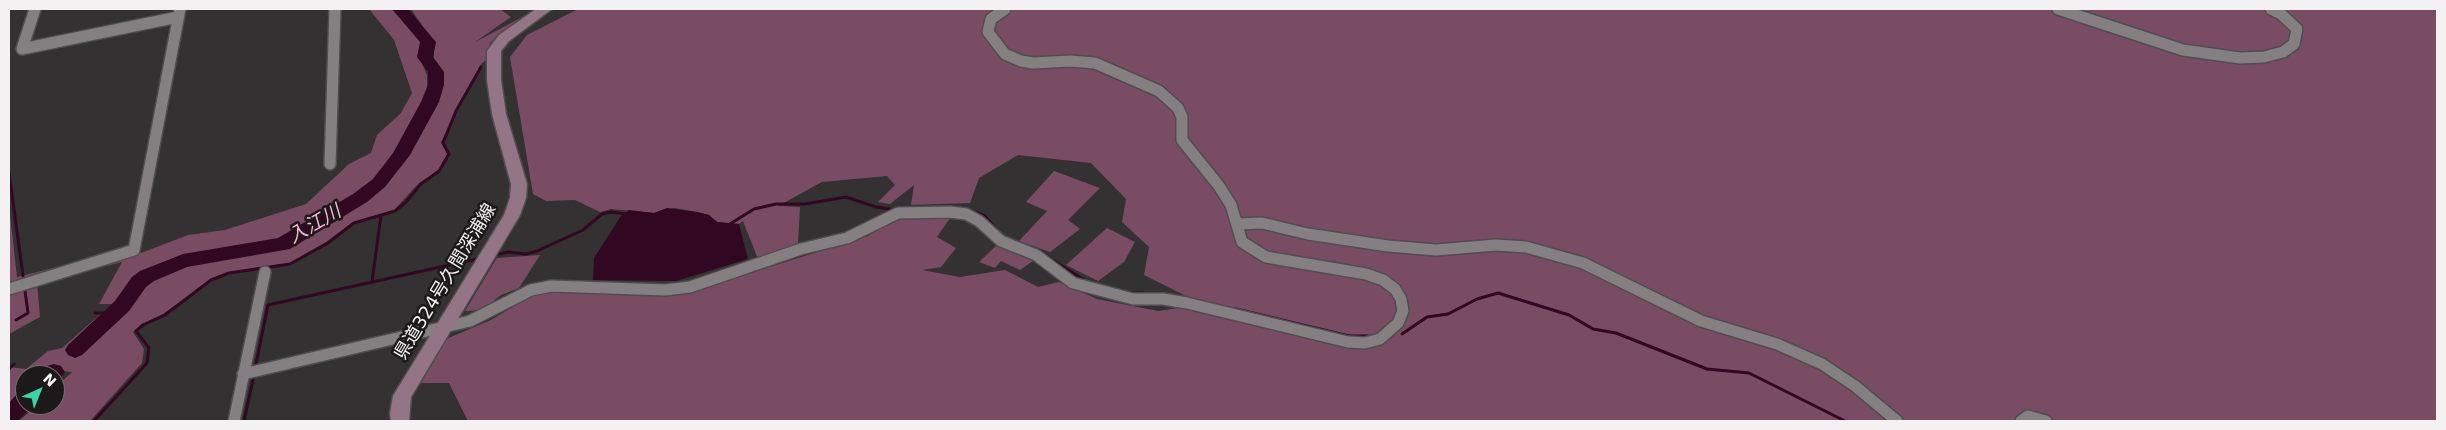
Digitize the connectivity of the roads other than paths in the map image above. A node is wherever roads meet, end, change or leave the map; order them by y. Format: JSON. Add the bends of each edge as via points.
{"nodes":[{"id":1,"x":35,"y":9,"type":"edge"},
{"id":2,"x":335,"y":9,"type":"edge"},
{"id":3,"x":545,"y":9,"type":"edge"},
{"id":4,"x":1005,"y":9,"type":"edge"},
{"id":5,"x":2058,"y":9,"type":"edge"},
{"id":6,"x":2271,"y":9,"type":"edge"},
{"id":7,"x":179,"y":13,"type":"edge"},
{"id":8,"x":330,"y":164,"type":"dead end"},
{"id":9,"x":1237,"y":224,"type":"junction"},
{"id":10,"x":265,"y":272,"type":"dead end"},
{"id":11,"x":9,"y":289,"type":"edge"},
{"id":12,"x":443,"y":328,"type":"junction"},
{"id":13,"x":243,"y":374,"type":"junction"},
{"id":14,"x":234,"y":421,"type":"edge"},
{"id":15,"x":400,"y":421,"type":"edge"},
{"id":16,"x":1897,"y":421,"type":"edge"},
{"id":17,"x":2021,"y":421,"type":"edge"},
{"id":18,"x":2046,"y":421,"type":"edge"}],
"edges":[{"from":1,"to":7,"type":"street","via":[[22,49]]},
{"from":2,"to":8,"type":"street"},
{"from":3,"to":12,"type":"main road","name":"県道324号久間深浦線","via":[[504,38],[494,51],[499,114],[518,184],[518,198],[498,242]]},
{"from":4,"to":9,"type":"street","via":[[991,18],[988,32],[1013,59],[1034,63],[1070,60],[1095,63],[1170,99],[1182,117],[1181,131],[1186,147],[1219,186],[1231,205]]},
{"from":5,"to":6,"type":"street","via":[[2176,48],[2240,58],[2264,57],[2283,52],[2294,44],[2297,29],[2282,14]]},
{"from":7,"to":11,"type":"street","via":[[134,250]]},
{"from":9,"to":12,"type":"street","via":[[1242,242],[1266,256],[1383,280],[1395,289],[1401,299],[1403,311],[1398,323],[1380,339],[1365,343],[1348,342],[1187,303],[1097,291],[1074,283],[1036,255],[1001,241],[966,214],[950,212],[898,213],[847,238],[801,249],[690,287],[664,290],[569,285],[531,290],[487,314]]},
{"from":9,"to":16,"type":"street","via":[[1262,223],[1308,234],[1388,246],[1426,249],[1496,245],[1526,247],[1583,263],[1603,270],[1701,321],[1776,344],[1822,364]]},
{"from":10,"to":13,"type":"street"},
{"from":12,"to":13,"type":"street"},
{"from":12,"to":15,"type":"main road","name":"県道324号久間深浦線","via":[[402,396]]},
{"from":13,"to":14,"type":"street"},
{"from":17,"to":18,"type":"street","via":[[2028,416]]}]}
